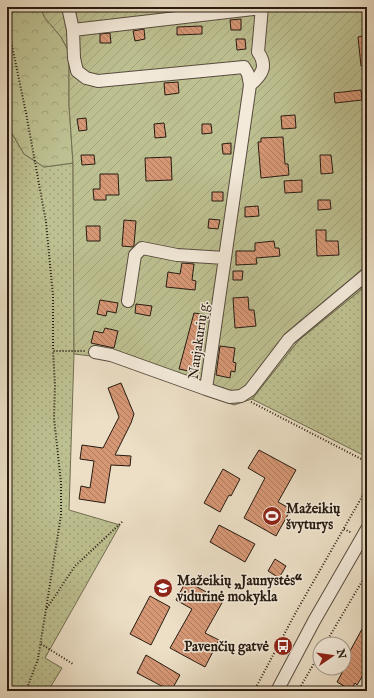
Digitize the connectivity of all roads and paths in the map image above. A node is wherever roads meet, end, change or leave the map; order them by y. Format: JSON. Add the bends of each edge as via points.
{"nodes":[{"id":1,"x":68,"y":7,"type":"edge"},
{"id":2,"x":262,"y":8,"type":"edge"},
{"id":3,"x":7,"y":22,"type":"edge"},
{"id":4,"x":72,"y":30,"type":"junction"},
{"id":5,"x":258,"y":52,"type":"junction"},
{"id":6,"x":244,"y":67,"type":"junction"},
{"id":7,"x":250,"y":85,"type":"junction"},
{"id":8,"x":225,"y":258,"type":"junction"},
{"id":9,"x":367,"y":274,"type":"edge"},
{"id":10,"x":128,"y":301,"type":"dead end"},
{"id":11,"x":53,"y":350,"type":"junction"},
{"id":12,"x":95,"y":352,"type":"joint"},
{"id":13,"x":206,"y":389,"type":"junction"},
{"id":14,"x":241,"y":396,"type":"junction"},
{"id":15,"x":367,"y":462,"type":"edge"},
{"id":16,"x":367,"y":488,"type":"edge"},
{"id":17,"x":123,"y":521,"type":"dead end"},
{"id":18,"x":367,"y":529,"type":"edge"},
{"id":19,"x":367,"y":573,"type":"edge"},
{"id":20,"x":46,"y":609,"type":"junction"},
{"id":21,"x":330,"y":636,"type":"edge"},
{"id":22,"x":41,"y":644,"type":"junction"},
{"id":23,"x":73,"y":664,"type":"dead end"},
{"id":24,"x":312,"y":667,"type":"edge"},
{"id":25,"x":26,"y":691,"type":"edge"},
{"id":26,"x":254,"y":691,"type":"edge"},
{"id":27,"x":277,"y":691,"type":"edge"},
{"id":28,"x":298,"y":691,"type":"edge"}],
"edges":[{"from":1,"to":4,"type":"street"},
{"from":2,"to":4,"type":"street"},
{"from":2,"to":5,"type":"street","name":"Naujakurių g."},
{"from":3,"to":11,"type":"path","via":[[46,222],[53,296]]},
{"from":4,"to":6,"type":"street","via":[[77,71],[86,78],[98,81]]},
{"from":5,"to":6,"type":"street","via":[[249,57]]},
{"from":5,"to":7,"type":"street","name":"Naujakurių g.","via":[[263,65],[261,73]]},
{"from":6,"to":7,"type":"street","name":"Naujakurių g."},
{"from":7,"to":8,"type":"street","name":"Naujakurių g."},
{"from":8,"to":10,"type":"street","via":[[177,255],[142,248],[135,255]]},
{"from":8,"to":13,"type":"street","name":"Naujakurių g."},
{"from":9,"to":14,"type":"street","via":[[289,339],[250,390]]},
{"from":11,"to":12,"type":"path"},
{"from":11,"to":20,"type":"path","via":[[54,418],[61,483],[61,515]]},
{"from":12,"to":13,"type":"street","via":[[111,355]]},
{"from":13,"to":14,"type":"street","name":"Naujakurių g.","via":[[230,397]]},
{"from":14,"to":15,"type":"path"},
{"from":16,"to":26,"type":"path"},
{"from":17,"to":20,"type":"path","via":[[75,566]]},
{"from":18,"to":27,"type":"street"},
{"from":19,"to":21,"type":"path"},
{"from":20,"to":22,"type":"path"},
{"from":22,"to":23,"type":"path"},
{"from":22,"to":25,"type":"path"},
{"from":24,"to":28,"type":"path"}]}
